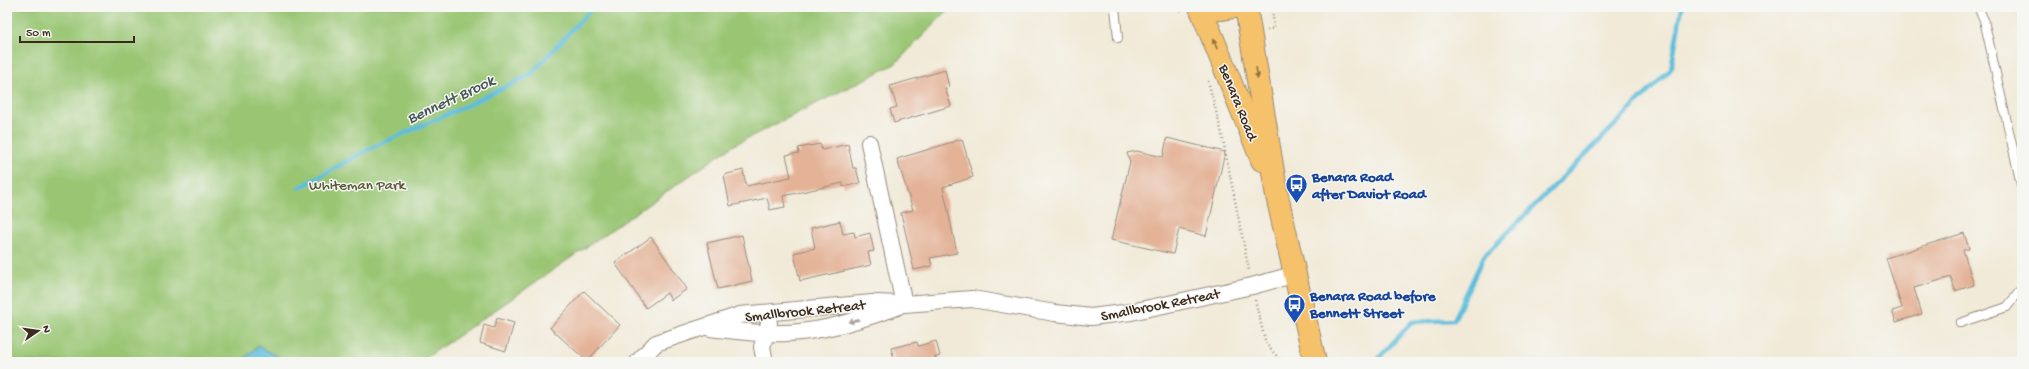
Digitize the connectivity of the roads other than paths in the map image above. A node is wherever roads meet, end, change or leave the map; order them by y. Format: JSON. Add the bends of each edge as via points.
{"nodes":[{"id":1,"x":1116,"y":7,"type":"edge"},
{"id":2,"x":1206,"y":7,"type":"edge"},
{"id":3,"x":1234,"y":7,"type":"edge"},
{"id":4,"x":1246,"y":7,"type":"edge"},
{"id":5,"x":1978,"y":7,"type":"edge"},
{"id":6,"x":1193,"y":12,"type":"edge"},
{"id":7,"x":1118,"y":38,"type":"dead end"},
{"id":8,"x":869,"y":143,"type":"dead end"},
{"id":9,"x":2022,"y":189,"type":"edge"},
{"id":10,"x":1277,"y":196,"type":"junction"},
{"id":11,"x":1296,"y":274,"type":"junction"},
{"id":12,"x":2022,"y":288,"type":"edge"},
{"id":13,"x":904,"y":304,"type":"junction"},
{"id":14,"x":772,"y":312,"type":"junction"},
{"id":15,"x":1960,"y":323,"type":"dead end"},
{"id":16,"x":707,"y":327,"type":"junction"},
{"id":17,"x":766,"y":333,"type":"junction"},
{"id":18,"x":638,"y":362,"type":"edge"},
{"id":19,"x":764,"y":362,"type":"edge"},
{"id":20,"x":1315,"y":362,"type":"edge"}],
"edges":[{"from":1,"to":7,"type":"lane"},
{"from":2,"to":3,"type":"main road"},
{"from":4,"to":10,"type":"main road","name":"Benara Road","one_way":true},
{"from":5,"to":9,"type":"lane","via":[[1984,20]]},
{"from":10,"to":6,"type":"main road","name":"Benara Road","one_way":true},
{"from":8,"to":13,"type":"street"},
{"from":10,"to":11,"type":"main road","name":"Benara Road"},
{"from":11,"to":13,"type":"street","name":"Smallbrook Retreat","via":[[1131,312],[1091,317],[972,299]]},
{"from":11,"to":20,"type":"main road","name":"Benara Road"},
{"from":12,"to":15,"type":"lane","via":[[2007,307]]},
{"from":13,"to":14,"type":"street","name":"Smallbrook Retreat","via":[[872,303]]},
{"from":13,"to":17,"type":"street","name":"Smallbrook Retreat","one_way":true,"via":[[868,318],[808,332]]},
{"from":14,"to":16,"type":"street","name":"Smallbrook Retreat","via":[[740,315]]},
{"from":14,"to":17,"type":"street"},
{"from":16,"to":17,"type":"street","name":"Smallbrook Retreat"},
{"from":16,"to":18,"type":"street","name":"Smallbrook Retreat","via":[[656,343]]},
{"from":17,"to":19,"type":"street","via":[[762,347]]}]}
